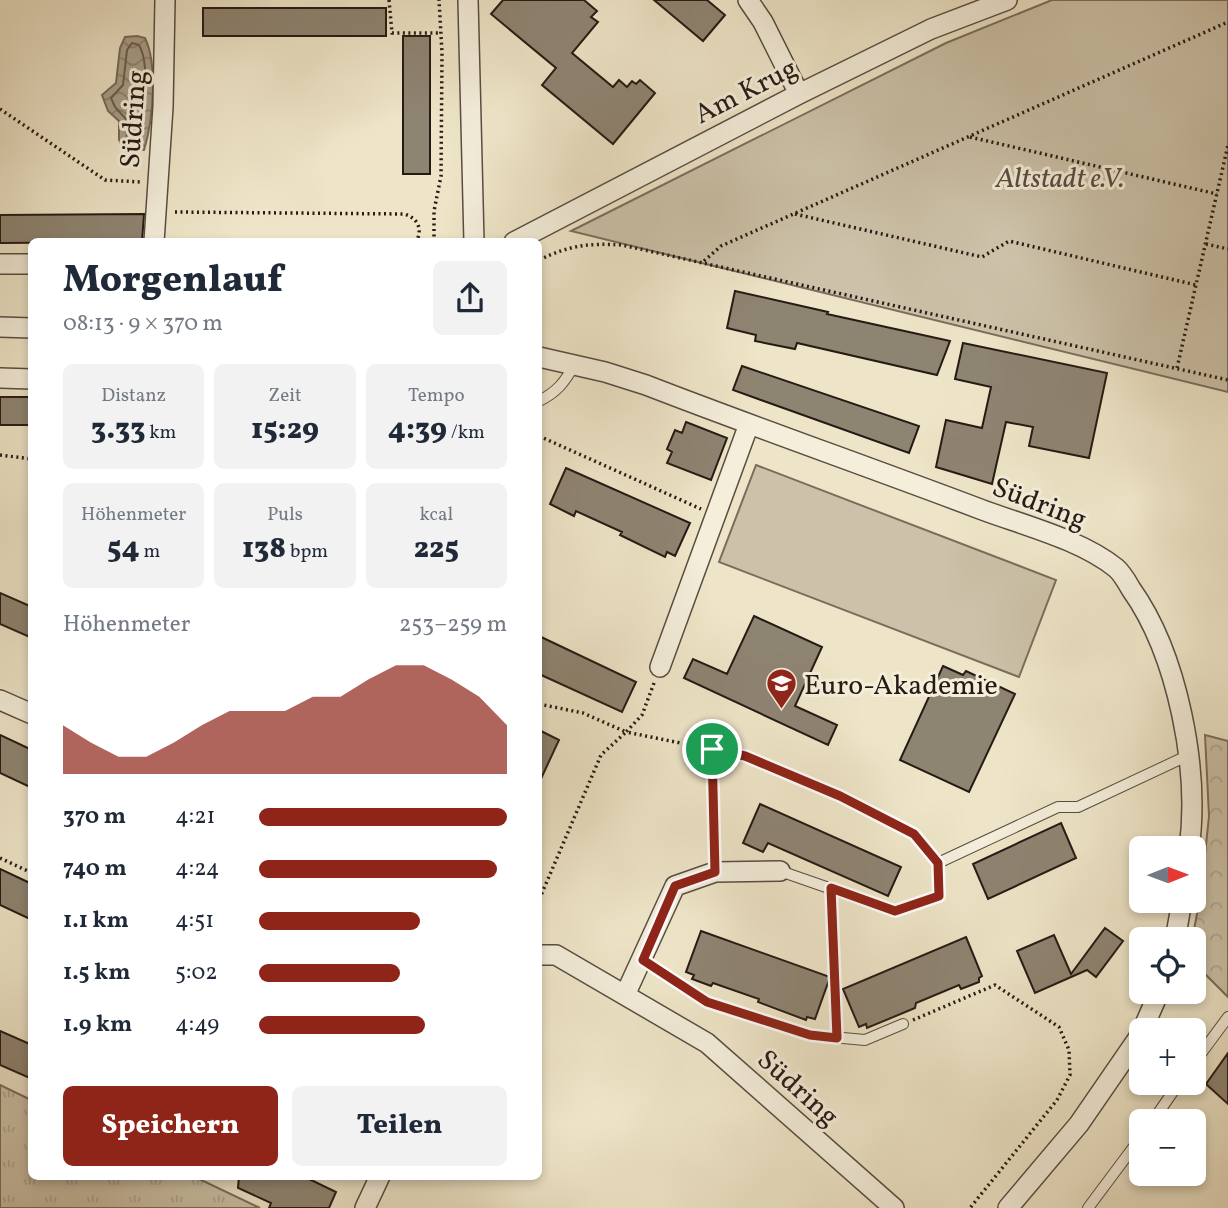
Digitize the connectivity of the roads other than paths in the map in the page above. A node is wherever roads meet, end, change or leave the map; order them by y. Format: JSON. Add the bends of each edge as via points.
{"nodes":[{"id":1,"x":165,"y":0,"type":"edge"},
{"id":2,"x":468,"y":0,"type":"edge"},
{"id":3,"x":748,"y":0,"type":"edge"},
{"id":4,"x":1007,"y":0,"type":"edge"},
{"id":5,"x":799,"y":94,"type":"junction"},
{"id":6,"x":154,"y":238,"type":"edge"},
{"id":7,"x":474,"y":238,"type":"edge"},
{"id":8,"x":522,"y":238,"type":"edge"},
{"id":9,"x":0,"y":264,"type":"edge"},
{"id":10,"x":28,"y":264,"type":"edge"},
{"id":11,"x":0,"y":327,"type":"edge"},
{"id":12,"x":28,"y":328,"type":"edge"},
{"id":13,"x":542,"y":358,"type":"edge"},
{"id":14,"x":574,"y":365,"type":"junction"},
{"id":15,"x":0,"y":378,"type":"edge"},
{"id":16,"x":28,"y":379,"type":"edge"},
{"id":17,"x":542,"y":399,"type":"edge"},
{"id":18,"x":749,"y":425,"type":"junction"},
{"id":19,"x":660,"y":667,"type":"road end"},
{"id":20,"x":0,"y":700,"type":"edge"},
{"id":21,"x":28,"y":712,"type":"edge"},
{"id":22,"x":1189,"y":755,"type":"junction"},
{"id":23,"x":1190,"y":836,"type":"edge"},
{"id":24,"x":780,"y":871,"type":"joint"},
{"id":25,"x":542,"y":955,"type":"edge"},
{"id":26,"x":643,"y":960,"type":"junction"},
{"id":27,"x":626,"y":993,"type":"junction"},
{"id":28,"x":1228,"y":1017,"type":"edge"},
{"id":29,"x":903,"y":1024,"type":"road end"},
{"id":30,"x":1206,"y":1047,"type":"edge"},
{"id":31,"x":1129,"y":1051,"type":"edge"},
{"id":32,"x":1129,"y":1153,"type":"edge"},
{"id":33,"x":378,"y":1180,"type":"edge"},
{"id":34,"x":365,"y":1208,"type":"edge"},
{"id":35,"x":894,"y":1208,"type":"edge"},
{"id":36,"x":1008,"y":1208,"type":"edge"},
{"id":37,"x":1088,"y":1208,"type":"edge"}],
"edges":[{"from":1,"to":6,"type":"street","name":"Südring"},
{"from":2,"to":7,"type":"street"},
{"from":3,"to":5,"type":"street"},
{"from":4,"to":5,"type":"street","name":"Am Krug","via":[[930,29]]},
{"from":5,"to":8,"type":"street","name":"Am Krug"},
{"from":9,"to":10,"type":"street"},
{"from":11,"to":12,"type":"street"},
{"from":13,"to":14,"type":"street","name":"Südring"},
{"from":14,"to":17,"type":"lane","via":[[557,391]]},
{"from":14,"to":18,"type":"street","name":"Südring","via":[[646,385]]},
{"from":15,"to":16,"type":"street"},
{"from":18,"to":19,"type":"street"},
{"from":18,"to":22,"type":"street","name":"Südring","via":[[1080,546],[1117,569],[1157,635],[1181,711]]},
{"from":20,"to":21,"type":"street"},
{"from":22,"to":23,"type":"street","name":"Südring"},
{"from":22,"to":24,"type":"lane","via":[[1078,807],[1058,807],[938,863],[939,896],[895,911]]},
{"from":24,"to":26,"type":"street","via":[[715,872],[675,886]]},
{"from":25,"to":27,"type":"street","name":"Südring","via":[[556,955]]},
{"from":26,"to":27,"type":"street"},
{"from":26,"to":29,"type":"lane","via":[[707,1002],[810,1035],[865,1040]]},
{"from":27,"to":35,"type":"street","name":"Südring","via":[[707,1043]]},
{"from":28,"to":30,"type":"lane"},
{"from":31,"to":36,"type":"street","via":[[1079,1124]]},
{"from":32,"to":37,"type":"lane"},
{"from":33,"to":34,"type":"street"}]}
